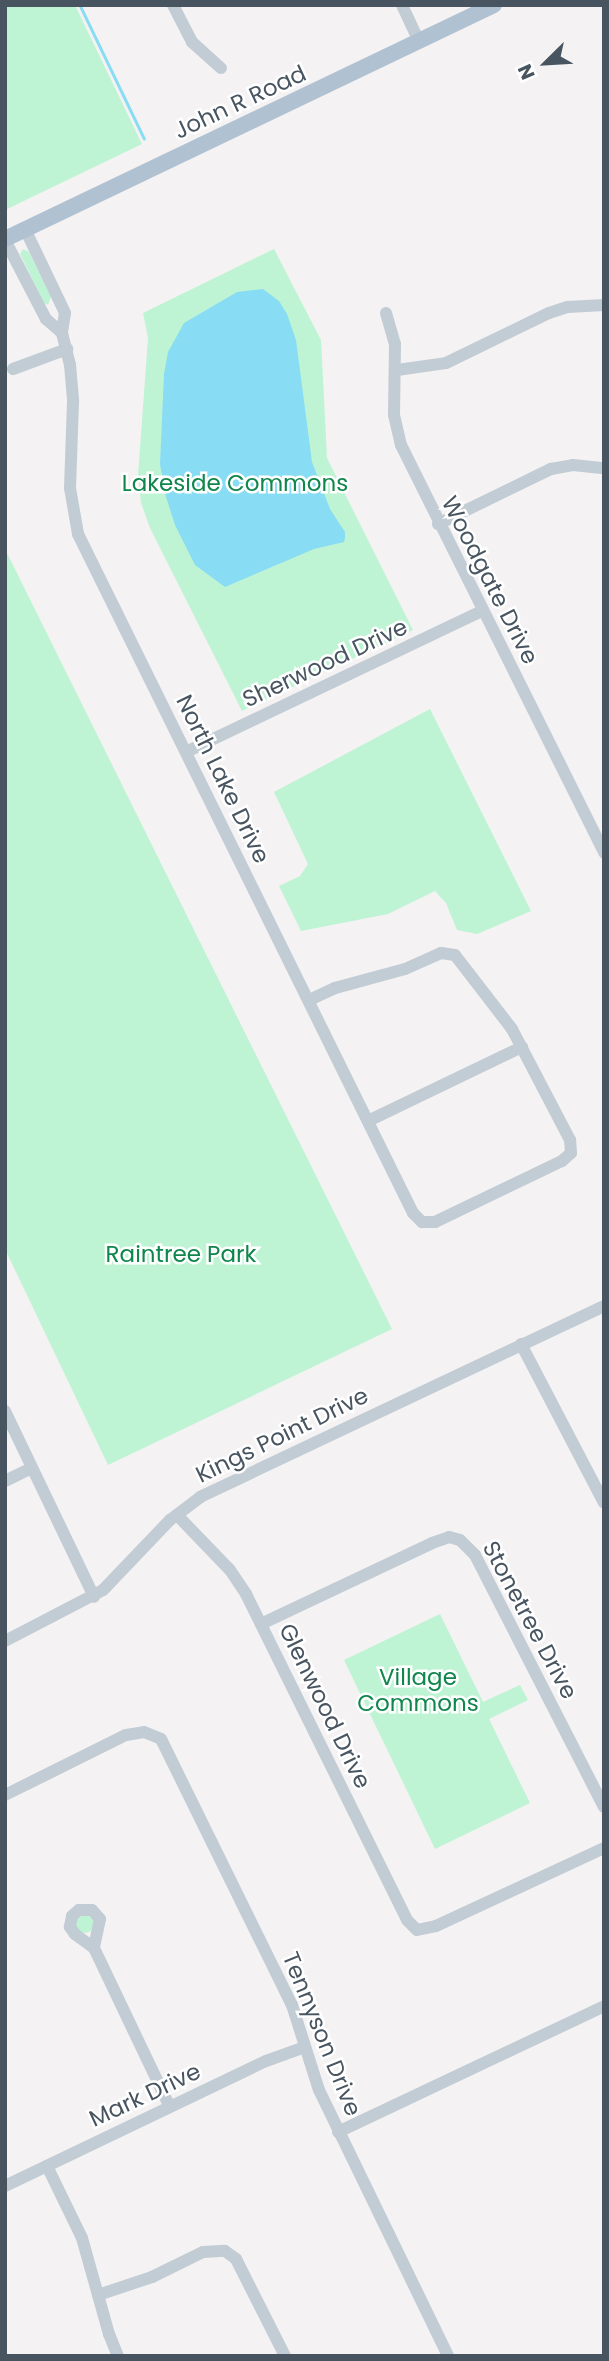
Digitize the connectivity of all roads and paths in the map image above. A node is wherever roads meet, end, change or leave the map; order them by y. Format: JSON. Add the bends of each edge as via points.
{"nodes":[{"id":1,"x":173,"y":5,"type":"edge"},
{"id":2,"x":402,"y":5,"type":"edge"},
{"id":3,"x":494,"y":5,"type":"edge"},
{"id":4,"x":419,"y":41,"type":"junction"},
{"id":5,"x":221,"y":68,"type":"dead end"},
{"id":6,"x":25,"y":229,"type":"junction"},
{"id":7,"x":5,"y":239,"type":"edge"},
{"id":8,"x":604,"y":305,"type":"edge"},
{"id":9,"x":386,"y":313,"type":"dead end"},
{"id":10,"x":62,"y":333,"type":"junction"},
{"id":11,"x":67,"y":349,"type":"junction"},
{"id":12,"x":13,"y":369,"type":"dead end"},
{"id":13,"x":397,"y":370,"type":"junction"},
{"id":14,"x":604,"y":468,"type":"edge"},
{"id":15,"x":438,"y":524,"type":"junction"},
{"id":16,"x":482,"y":611,"type":"junction"},
{"id":17,"x":186,"y":752,"type":"junction"},
{"id":18,"x":604,"y":853,"type":"edge"},
{"id":19,"x":309,"y":1000,"type":"junction"},
{"id":20,"x":522,"y":1047,"type":"junction"},
{"id":21,"x":368,"y":1121,"type":"junction"},
{"id":22,"x":604,"y":1306,"type":"edge"},
{"id":23,"x":522,"y":1344,"type":"junction"},
{"id":24,"x":5,"y":1411,"type":"edge"},
{"id":25,"x":32,"y":1468,"type":"junction"},
{"id":26,"x":5,"y":1481,"type":"edge"},
{"id":27,"x":604,"y":1503,"type":"edge"},
{"id":28,"x":177,"y":1515,"type":"junction"},
{"id":29,"x":94,"y":1597,"type":"junction"},
{"id":30,"x":261,"y":1624,"type":"junction"},
{"id":31,"x":5,"y":1641,"type":"edge"},
{"id":32,"x":7,"y":1790,"type":"edge"},
{"id":33,"x":604,"y":1807,"type":"edge"},
{"id":34,"x":604,"y":1848,"type":"edge"},
{"id":35,"x":94,"y":1948,"type":"dead end"},
{"id":36,"x":604,"y":2006,"type":"edge"},
{"id":37,"x":305,"y":2047,"type":"junction"},
{"id":38,"x":170,"y":2107,"type":"junction"},
{"id":39,"x":338,"y":2132,"type":"junction"},
{"id":40,"x":47,"y":2166,"type":"junction"},
{"id":41,"x":5,"y":2186,"type":"edge"},
{"id":42,"x":98,"y":2295,"type":"junction"},
{"id":43,"x":118,"y":2356,"type":"edge"},
{"id":44,"x":285,"y":2356,"type":"edge"},
{"id":45,"x":448,"y":2356,"type":"edge"}],
"edges":[{"from":1,"to":5,"type":"street","via":[[192,42]]},
{"from":2,"to":4,"type":"street"},
{"from":3,"to":4,"type":"main road","name":"John R Road"},
{"from":4,"to":6,"type":"main road","name":"John R Road"},
{"from":6,"to":7,"type":"main road","name":"John R Road"},
{"from":6,"to":10,"type":"street","name":"North Lake Drive","via":[[65,313]]},
{"from":7,"to":10,"type":"street","name":"North Lake Drive","via":[[46,319]]},
{"from":8,"to":13,"type":"street","via":[[568,307],[446,363]]},
{"from":9,"to":13,"type":"street","name":"Woodgate Drive"},
{"from":10,"to":11,"type":"street","name":"North Lake Drive"},
{"from":11,"to":12,"type":"street"},
{"from":11,"to":17,"type":"street","name":"North Lake Drive","via":[[73,402],[69,488],[78,534]]},
{"from":13,"to":15,"type":"street","name":"Woodgate Drive","via":[[398,436]]},
{"from":14,"to":15,"type":"street","via":[[573,465],[551,469]]},
{"from":15,"to":16,"type":"street","name":"Woodgate Drive"},
{"from":16,"to":17,"type":"street","name":"Sherwood Drive"},
{"from":16,"to":18,"type":"street","name":"Woodgate Drive"},
{"from":17,"to":19,"type":"street","name":"North Lake Drive"},
{"from":19,"to":20,"type":"street","via":[[441,953],[455,955]]},
{"from":19,"to":21,"type":"street","name":"North Lake Drive"},
{"from":20,"to":21,"type":"street"},
{"from":20,"to":21,"type":"street","name":"North Lake Drive","via":[[570,1140],[571,1153],[562,1161],[435,1222],[422,1222],[413,1213]]},
{"from":22,"to":23,"type":"street","name":"Kings Point Drive"},
{"from":23,"to":27,"type":"street"},
{"from":23,"to":28,"type":"street","name":"Kings Point Drive","via":[[234,1478]]},
{"from":24,"to":25,"type":"street"},
{"from":25,"to":26,"type":"street"},
{"from":25,"to":29,"type":"street"},
{"from":28,"to":29,"type":"street","name":"Kings Point Drive"},
{"from":28,"to":30,"type":"street","name":"Glenwood Drive","via":[[230,1570]]},
{"from":29,"to":31,"type":"street","name":"Kings Point Drive"},
{"from":30,"to":33,"type":"street","name":"Stonetree Drive","via":[[450,1537],[460,1540],[475,1555]]},
{"from":30,"to":34,"type":"street","name":"Glenwood Drive","via":[[407,1920],[417,1930],[436,1926]]},
{"from":32,"to":37,"type":"street","name":"Tennyson Drive","via":[[138,1731],[161,1740],[292,2005]]},
{"from":35,"to":38,"type":"street"},
{"from":36,"to":39,"type":"street"},
{"from":37,"to":38,"type":"street","name":"Mark Drive","via":[[273,2057]]},
{"from":37,"to":39,"type":"street","name":"Tennyson Drive"},
{"from":38,"to":40,"type":"street","name":"Mark Drive"},
{"from":39,"to":45,"type":"street","name":"Tennyson Drive"},
{"from":40,"to":41,"type":"street","name":"Mark Drive"},
{"from":40,"to":42,"type":"street","via":[[82,2238]]},
{"from":42,"to":43,"type":"street"},
{"from":42,"to":44,"type":"street","via":[[152,2277],[203,2252],[225,2251],[236,2259]]}]}
